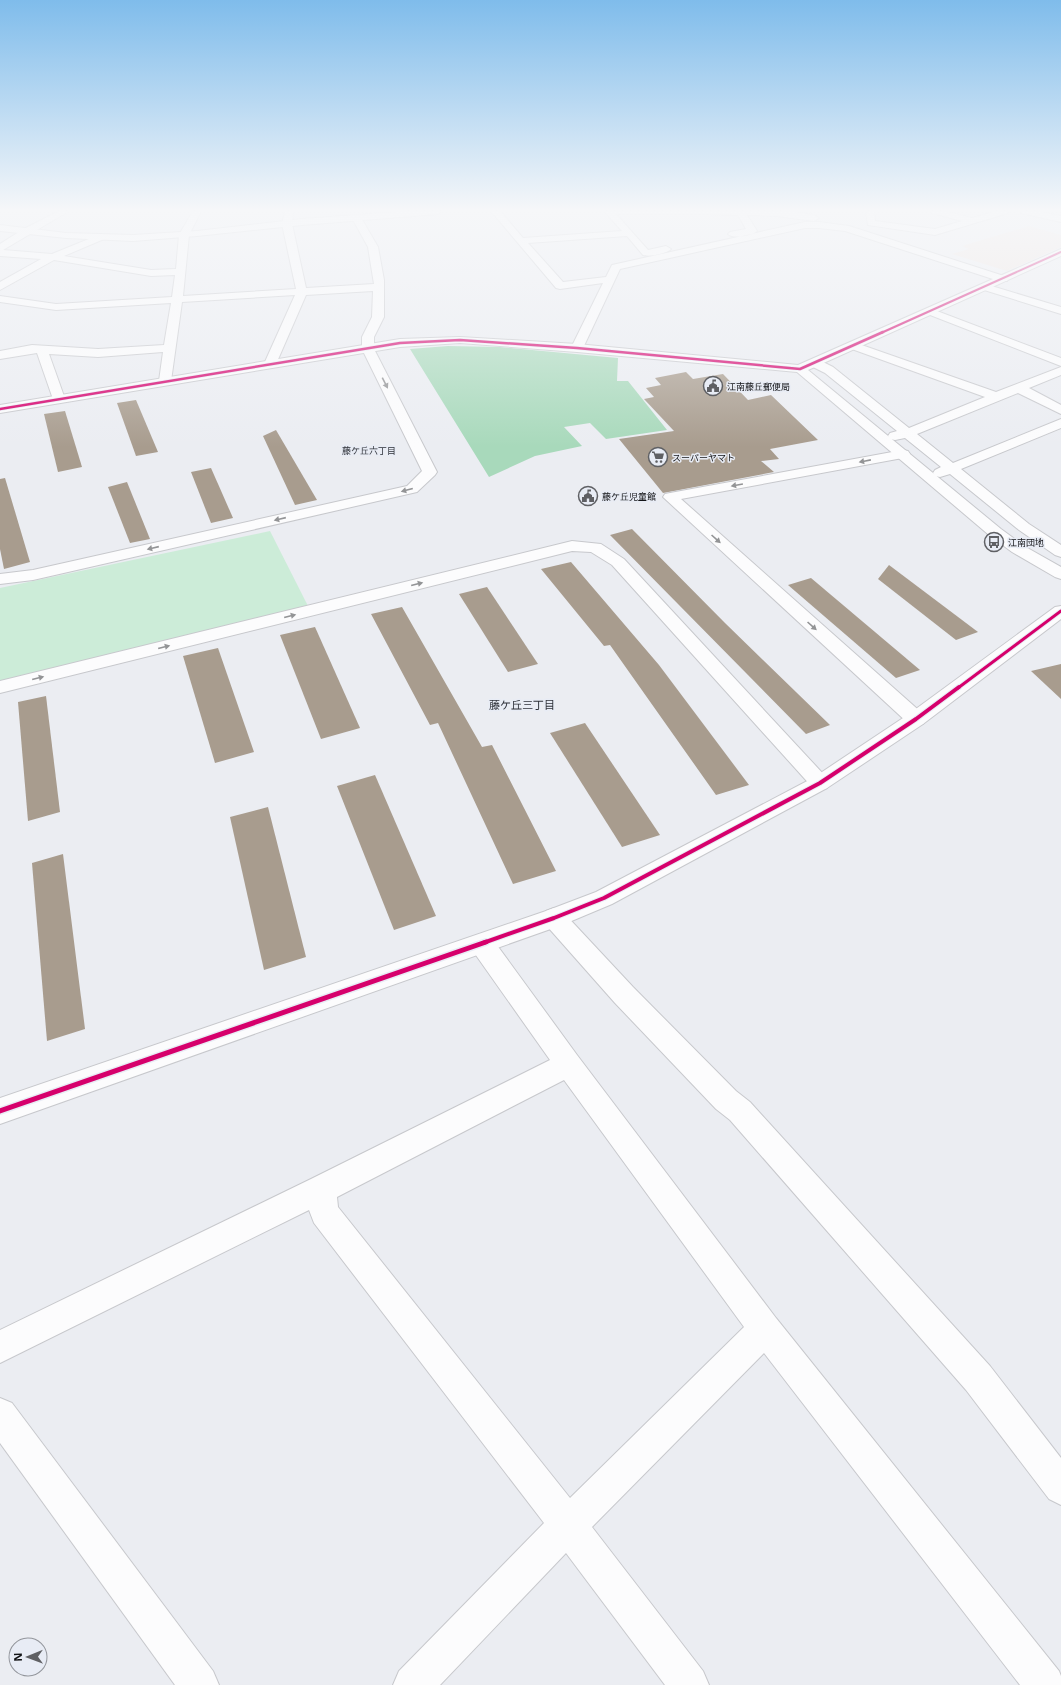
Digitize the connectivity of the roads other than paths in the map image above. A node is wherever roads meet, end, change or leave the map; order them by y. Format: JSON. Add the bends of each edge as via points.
{"nodes":[{"id":1,"x":178,"y":290,"type":"edge"},
{"id":2,"x":338,"y":290,"type":"edge"},
{"id":3,"x":379,"y":290,"type":"edge"},
{"id":4,"x":606,"y":290,"type":"edge"},
{"id":5,"x":979,"y":290,"type":"edge"},
{"id":6,"x":993,"y":290,"type":"edge"},
{"id":7,"x":302,"y":292,"type":"junction"},
{"id":8,"x":0,"y":299,"type":"edge"},
{"id":9,"x":176,"y":300,"type":"junction"},
{"id":10,"x":1061,"y":311,"type":"edge"},
{"id":11,"x":929,"y":312,"type":"junction"},
{"id":12,"x":853,"y":346,"type":"junction"},
{"id":13,"x":169,"y":348,"type":"junction"},
{"id":14,"x":577,"y":348,"type":"junction"},
{"id":15,"x":368,"y":349,"type":"junction"},
{"id":16,"x":42,"y":350,"type":"junction"},
{"id":17,"x":0,"y":355,"type":"edge"},
{"id":18,"x":1061,"y":362,"type":"edge"},
{"id":19,"x":815,"y":363,"type":"junction"},
{"id":20,"x":270,"y":364,"type":"junction"},
{"id":21,"x":800,"y":369,"type":"junction"},
{"id":22,"x":1061,"y":371,"type":"edge"},
{"id":23,"x":165,"y":381,"type":"junction"},
{"id":24,"x":1018,"y":388,"type":"junction"},
{"id":25,"x":997,"y":397,"type":"junction"},
{"id":26,"x":59,"y":399,"type":"junction"},
{"id":27,"x":0,"y":409,"type":"edge"},
{"id":28,"x":1061,"y":410,"type":"edge"},
{"id":29,"x":1061,"y":423,"type":"edge"},
{"id":30,"x":897,"y":435,"type":"junction"},
{"id":31,"x":903,"y":454,"type":"junction"},
{"id":32,"x":943,"y":472,"type":"junction"},
{"id":33,"x":1058,"y":563,"type":"edge"},
{"id":34,"x":0,"y":579,"type":"edge"},
{"id":35,"x":1061,"y":612,"type":"edge"},
{"id":36,"x":0,"y":687,"type":"edge"},
{"id":37,"x":916,"y":719,"type":"junction"},
{"id":38,"x":820,"y":783,"type":"junction"},
{"id":39,"x":554,"y":918,"type":"junction"},
{"id":40,"x":482,"y":944,"type":"junction"},
{"id":41,"x":568,"y":1064,"type":"junction"},
{"id":42,"x":0,"y":1111,"type":"edge"},
{"id":43,"x":321,"y":1190,"type":"junction"},
{"id":44,"x":765,"y":1329,"type":"junction"},
{"id":45,"x":0,"y":1348,"type":"edge"},
{"id":46,"x":0,"y":1415,"type":"edge"},
{"id":47,"x":1061,"y":1487,"type":"edge"},
{"id":48,"x":568,"y":1525,"type":"junction"},
{"id":49,"x":199,"y":1685,"type":"edge"},
{"id":50,"x":412,"y":1685,"type":"edge"},
{"id":51,"x":689,"y":1685,"type":"edge"},
{"id":52,"x":1045,"y":1685,"type":"edge"}],
"edges":[{"from":1,"to":9,"type":"street"},
{"from":2,"to":7,"type":"street"},
{"from":3,"to":15,"type":"street","via":[[378,317],[368,337]]},
{"from":4,"to":14,"type":"street"},
{"from":5,"to":11,"type":"street"},
{"from":6,"to":10,"type":"street"},
{"from":7,"to":9,"type":"street"},
{"from":7,"to":20,"type":"street"},
{"from":8,"to":9,"type":"street","via":[[56,307]]},
{"from":9,"to":13,"type":"street"},
{"from":11,"to":12,"type":"street"},
{"from":11,"to":18,"type":"street"},
{"from":12,"to":19,"type":"street"},
{"from":12,"to":25,"type":"street"},
{"from":13,"to":16,"type":"street","via":[[98,352]]},
{"from":13,"to":23,"type":"street"},
{"from":14,"to":15,"type":"street","via":[[460,340],[400,343]]},
{"from":14,"to":21,"type":"street"},
{"from":15,"to":20,"type":"street"},
{"from":15,"to":34,"type":"street","one_way":true,"via":[[430,472],[412,489],[41,574]]},
{"from":16,"to":17,"type":"street"},
{"from":16,"to":26,"type":"street"},
{"from":19,"to":21,"type":"street"},
{"from":19,"to":30,"type":"street","via":[[829,370]]},
{"from":20,"to":23,"type":"street"},
{"from":21,"to":30,"type":"street"},
{"from":22,"to":24,"type":"street"},
{"from":23,"to":26,"type":"street"},
{"from":24,"to":25,"type":"street"},
{"from":24,"to":28,"type":"street"},
{"from":25,"to":30,"type":"street"},
{"from":26,"to":27,"type":"street"},
{"from":29,"to":32,"type":"street"},
{"from":30,"to":31,"type":"street"},
{"from":30,"to":32,"type":"street"},
{"from":31,"to":32,"type":"street"},
{"from":31,"to":37,"type":"street","one_way":true,"via":[[670,497]]},
{"from":32,"to":33,"type":"street","via":[[1024,528]]},
{"from":32,"to":33,"type":"street","via":[[995,532],[1018,549]]},
{"from":35,"to":37,"type":"street"},
{"from":36,"to":38,"type":"street","one_way":true,"via":[[572,546],[595,547],[618,562]]},
{"from":37,"to":38,"type":"street"},
{"from":38,"to":39,"type":"street","via":[[604,898]]},
{"from":39,"to":40,"type":"street"},
{"from":39,"to":47,"type":"street","via":[[629,1000],[726,1100],[740,1111],[978,1378]]},
{"from":40,"to":41,"type":"street"},
{"from":40,"to":42,"type":"street"},
{"from":41,"to":43,"type":"street"},
{"from":41,"to":44,"type":"street"},
{"from":43,"to":45,"type":"street"},
{"from":43,"to":48,"type":"street","via":[[324,1213]]},
{"from":44,"to":48,"type":"street"},
{"from":44,"to":52,"type":"street"},
{"from":46,"to":49,"type":"street"},
{"from":48,"to":50,"type":"street"},
{"from":48,"to":51,"type":"street"}]}
